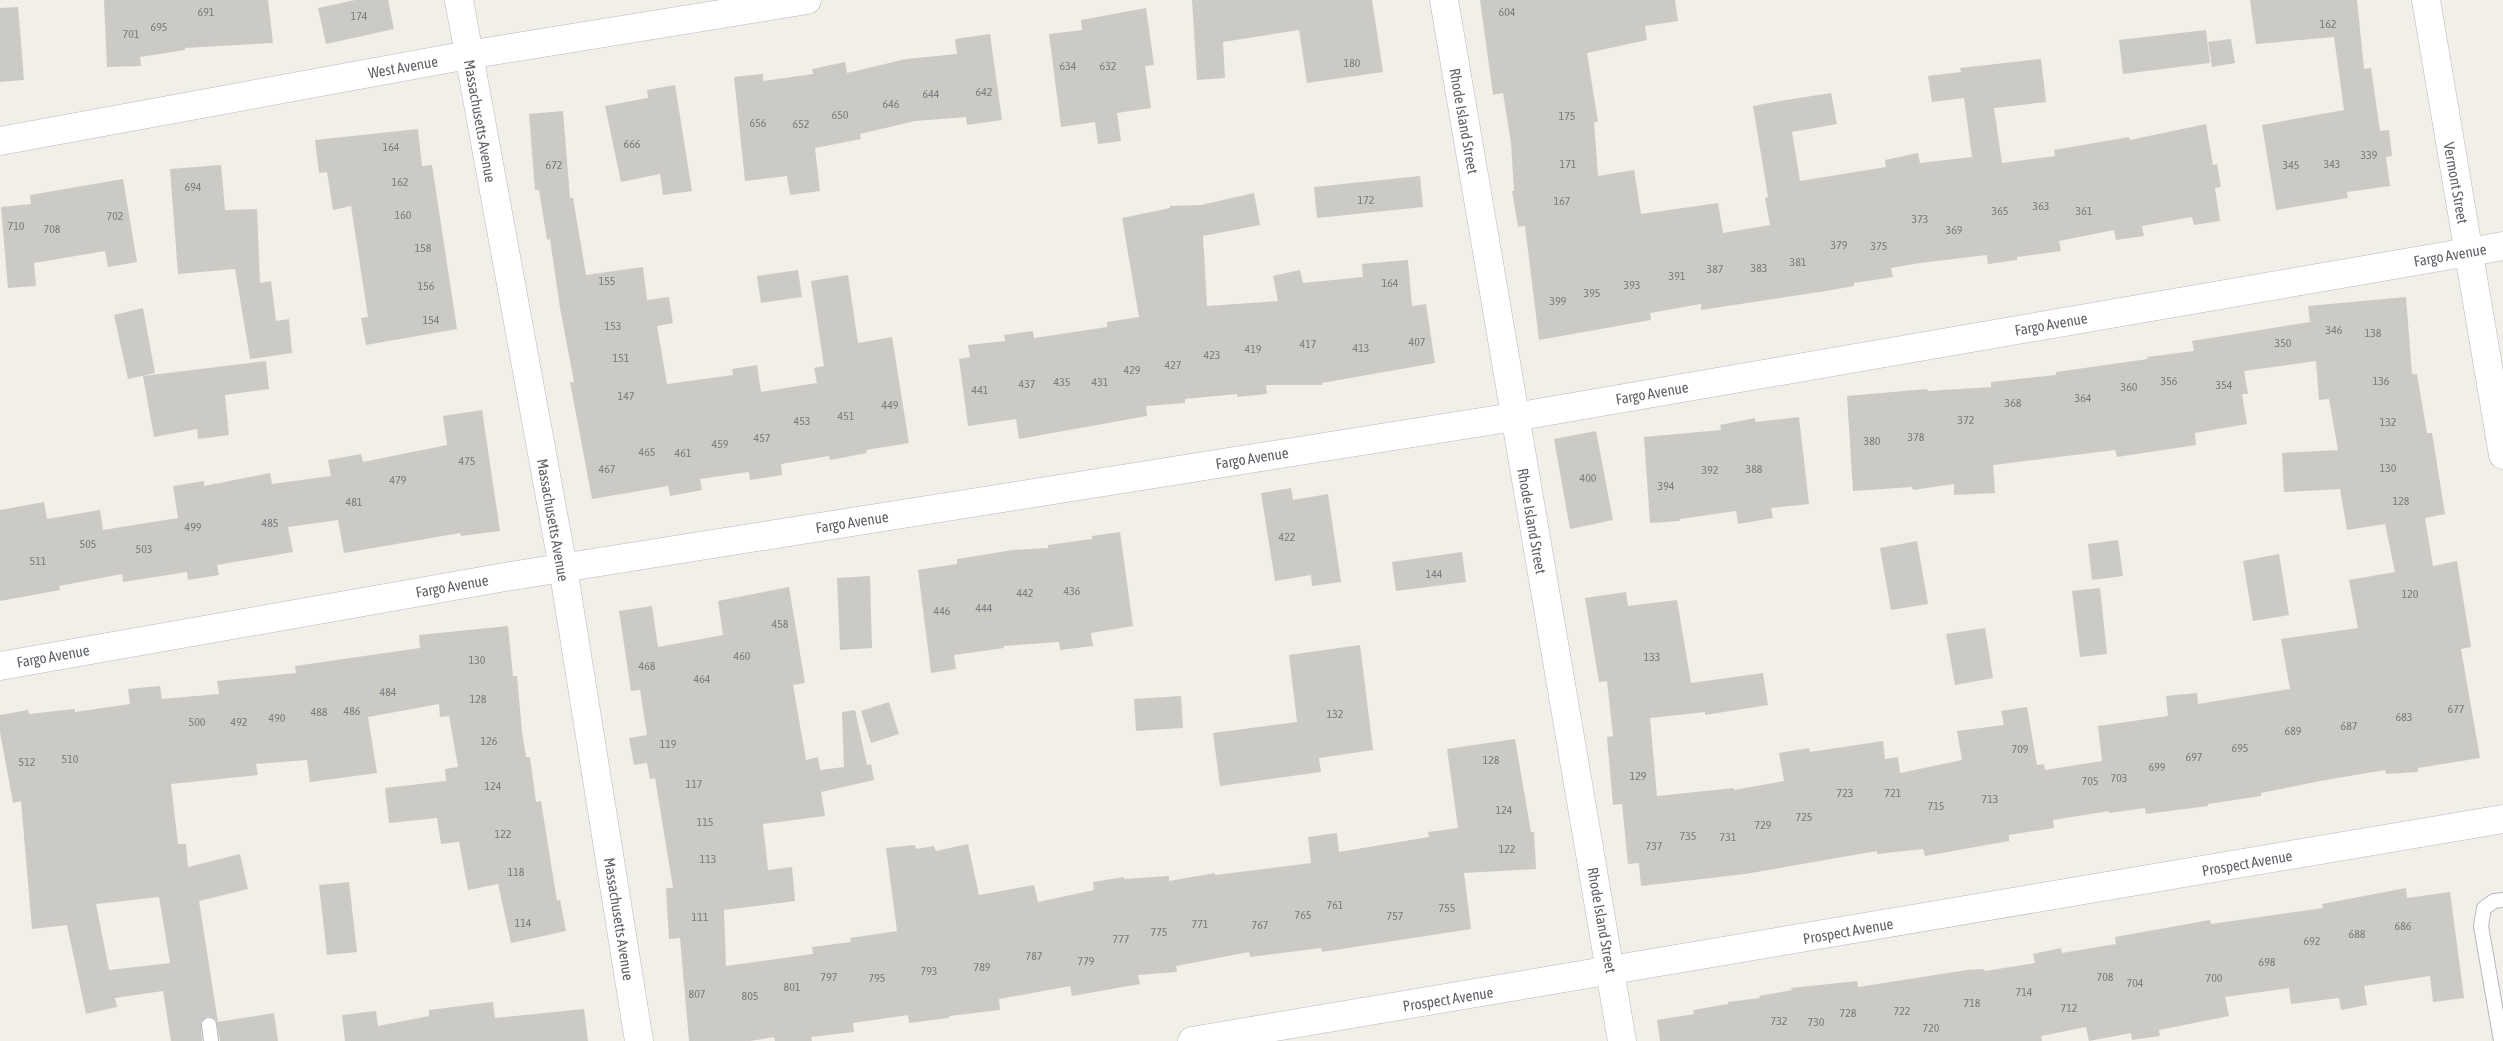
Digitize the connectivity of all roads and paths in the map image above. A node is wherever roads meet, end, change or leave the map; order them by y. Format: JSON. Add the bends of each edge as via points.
{"nodes":[{"id":1,"x":459,"y":0,"type":"edge"},
{"id":2,"x":807,"y":0,"type":"edge"},
{"id":3,"x":1444,"y":0,"type":"edge"},
{"id":4,"x":2426,"y":0,"type":"edge"},
{"id":5,"x":468,"y":55,"type":"junction"},
{"id":6,"x":0,"y":141,"type":"edge"},
{"id":7,"x":2503,"y":246,"type":"edge"},
{"id":8,"x":2468,"y":252,"type":"junction"},
{"id":9,"x":1514,"y":416,"type":"junction"},
{"id":10,"x":2503,"y":455,"type":"edge"},
{"id":11,"x":563,"y":568,"type":"junction"},
{"id":12,"x":0,"y":666,"type":"edge"},
{"id":13,"x":2503,"y":819,"type":"edge"},
{"id":14,"x":2503,"y":900,"type":"edge"},
{"id":15,"x":1611,"y":972,"type":"junction"},
{"id":16,"x":208,"y":1025,"type":"dead end"},
{"id":17,"x":211,"y":1041,"type":"edge"},
{"id":18,"x":639,"y":1041,"type":"edge"},
{"id":19,"x":1192,"y":1041,"type":"edge"},
{"id":20,"x":1622,"y":1041,"type":"edge"},
{"id":21,"x":2501,"y":1041,"type":"edge"}],
"edges":[{"from":1,"to":5,"type":"street","name":"Massachusetts Avenue"},
{"from":2,"to":5,"type":"street","name":"West Avenue"},
{"from":3,"to":9,"type":"street","name":"Rhode Island Street"},
{"from":4,"to":8,"type":"street","name":"Vermont Street"},
{"from":5,"to":6,"type":"street","name":"West Avenue"},
{"from":5,"to":11,"type":"street","name":"Massachusetts Avenue"},
{"from":7,"to":8,"type":"street","name":"Fargo Avenue"},
{"from":8,"to":9,"type":"street","name":"Fargo Avenue"},
{"from":8,"to":10,"type":"street","name":"Vermont Street"},
{"from":9,"to":11,"type":"street","name":"Fargo Avenue"},
{"from":9,"to":15,"type":"street","name":"Rhode Island Street"},
{"from":11,"to":12,"type":"street","name":"Fargo Avenue"},
{"from":11,"to":18,"type":"street","name":"Massachusetts Avenue"},
{"from":13,"to":15,"type":"street","name":"Prospect Avenue"},
{"from":14,"to":21,"type":"lane","via":[[2494,901],[2484,908],[2481,926]]},
{"from":15,"to":19,"type":"street","name":"Prospect Avenue"},
{"from":15,"to":20,"type":"street","name":"Rhode Island Street"},
{"from":16,"to":17,"type":"lane"}]}
